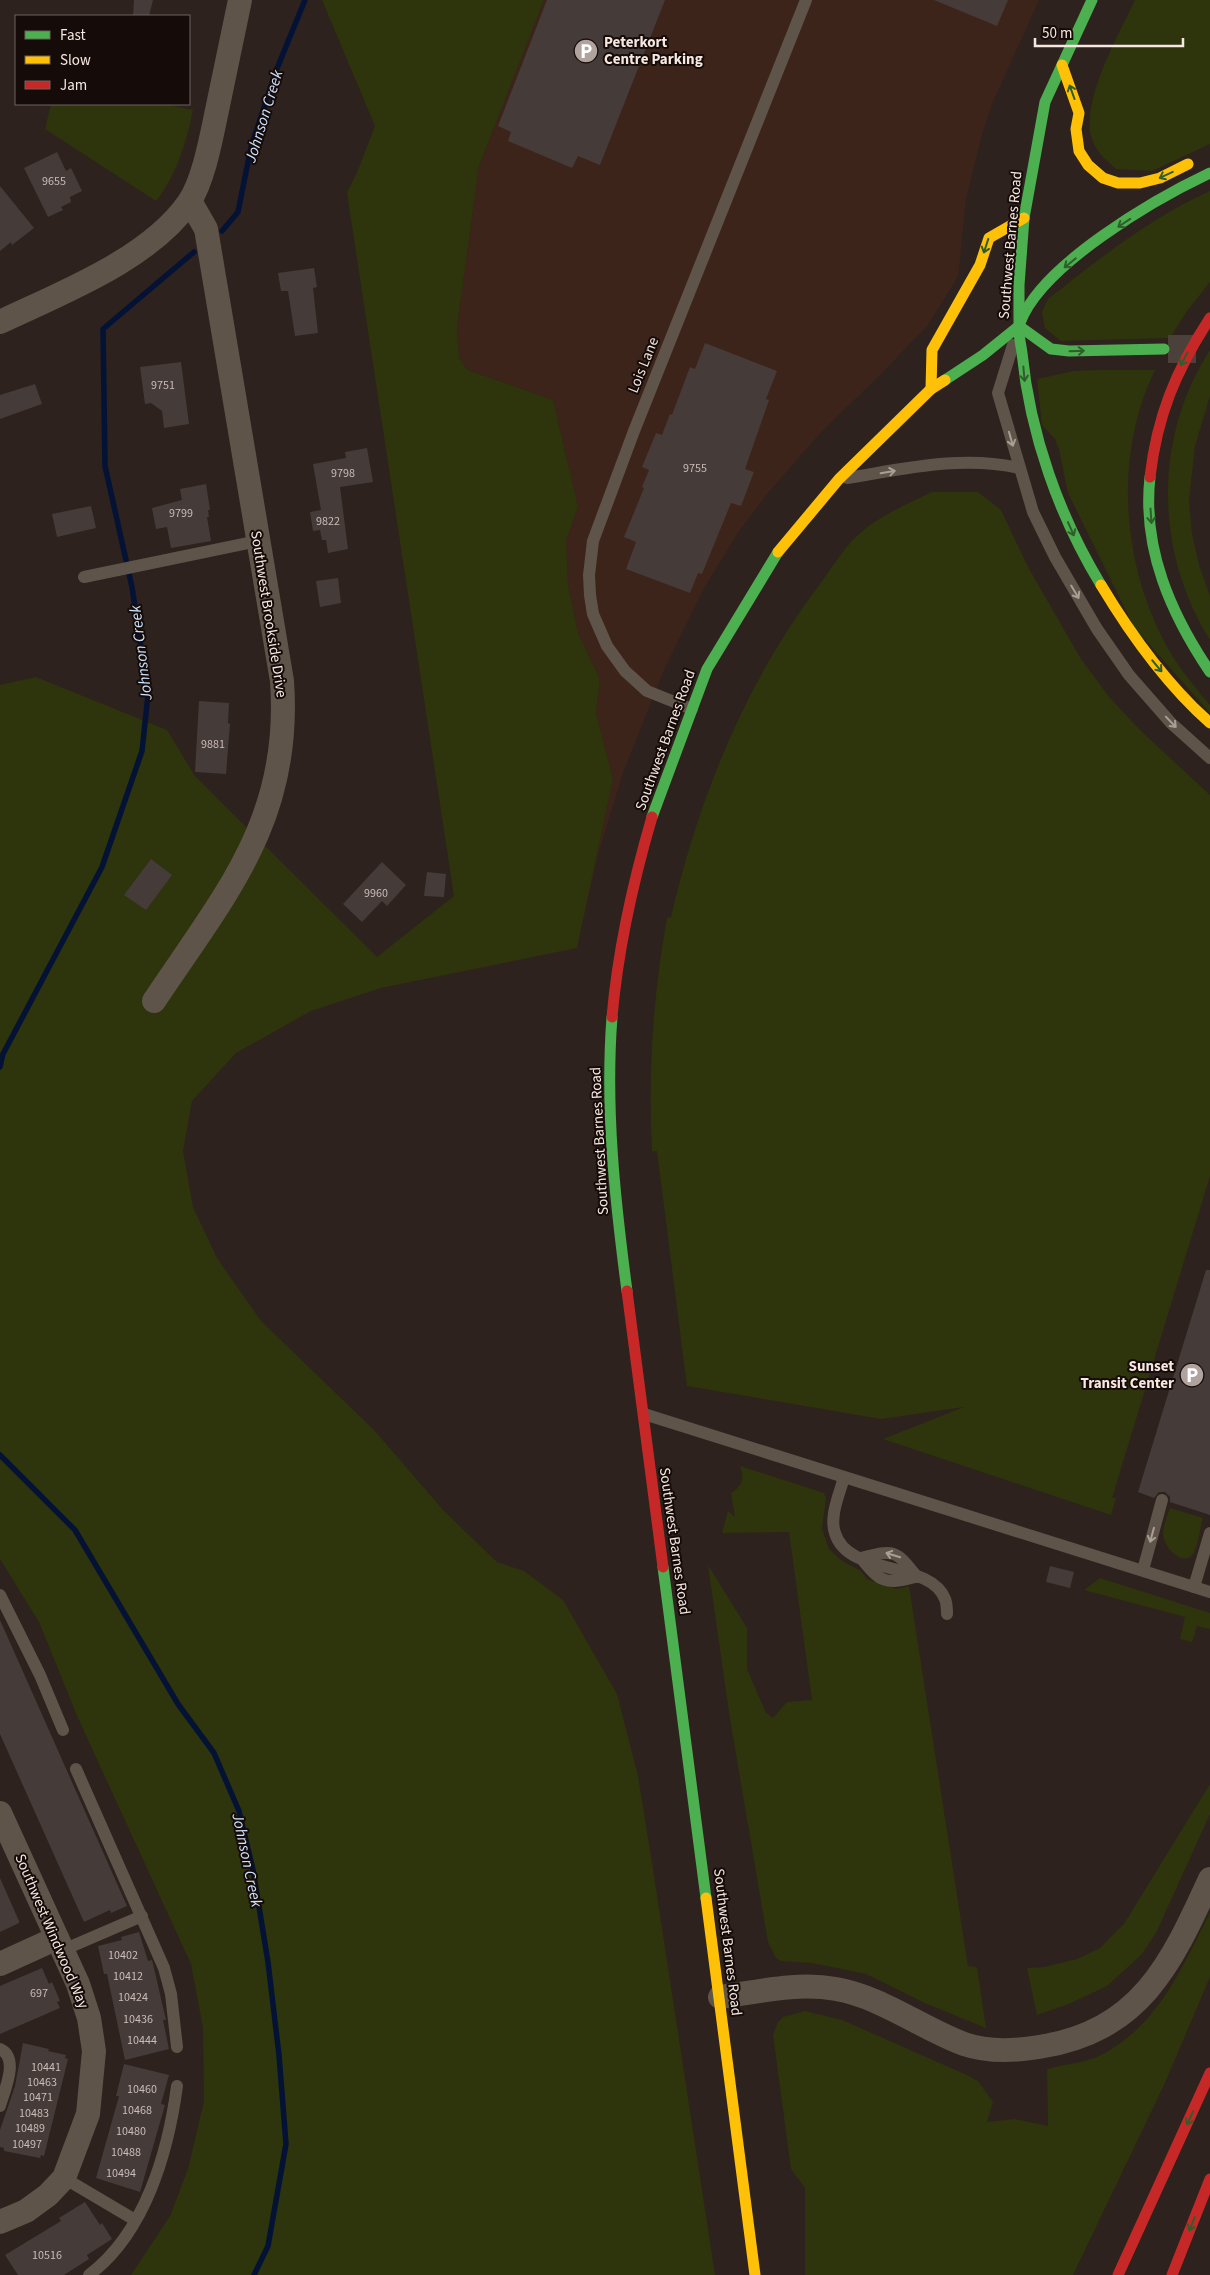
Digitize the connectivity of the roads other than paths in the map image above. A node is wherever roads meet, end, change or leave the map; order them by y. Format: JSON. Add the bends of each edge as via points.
{"nodes":[{"id":1,"x":240,"y":0,"type":"edge"},
{"id":2,"x":806,"y":0,"type":"edge"},
{"id":3,"x":1092,"y":0,"type":"edge"},
{"id":4,"x":1062,"y":65,"type":"junction"},
{"id":5,"x":1202,"y":157,"type":"dead end"},
{"id":6,"x":1210,"y":173,"type":"edge"},
{"id":7,"x":190,"y":201,"type":"junction"},
{"id":8,"x":1024,"y":218,"type":"junction"},
{"id":9,"x":1210,"y":318,"type":"edge"},
{"id":10,"x":0,"y":322,"type":"edge"},
{"id":11,"x":1019,"y":326,"type":"junction"},
{"id":12,"x":1164,"y":349,"type":"tunnel mouth"},
{"id":13,"x":931,"y":388,"type":"junction"},
{"id":14,"x":1019,"y":468,"type":"junction"},
{"id":15,"x":839,"y":479,"type":"junction"},
{"id":16,"x":258,"y":541,"type":"junction"},
{"id":17,"x":84,"y":576,"type":"dead end"},
{"id":18,"x":1210,"y":672,"type":"edge"},
{"id":19,"x":692,"y":709,"type":"junction"},
{"id":20,"x":1210,"y":723,"type":"edge"},
{"id":21,"x":1210,"y":758,"type":"edge"},
{"id":22,"x":154,"y":1000,"type":"dead end"},
{"id":23,"x":644,"y":1414,"type":"junction"},
{"id":24,"x":844,"y":1477,"type":"junction"},
{"id":25,"x":1162,"y":1500,"type":"dead end"},
{"id":26,"x":1210,"y":1533,"type":"edge"},
{"id":27,"x":1143,"y":1570,"type":"junction"},
{"id":28,"x":1194,"y":1587,"type":"junction"},
{"id":29,"x":1210,"y":1592,"type":"edge"},
{"id":30,"x":0,"y":1595,"type":"edge"},
{"id":31,"x":947,"y":1614,"type":"dead end"},
{"id":32,"x":63,"y":1730,"type":"dead end"},
{"id":33,"x":76,"y":1769,"type":"dead end"},
{"id":34,"x":0,"y":1813,"type":"edge"},
{"id":35,"x":1210,"y":1880,"type":"edge"},
{"id":36,"x":142,"y":1916,"type":"junction"},
{"id":37,"x":60,"y":1944,"type":"junction"},
{"id":38,"x":0,"y":1964,"type":"edge"},
{"id":39,"x":720,"y":1997,"type":"junction"},
{"id":40,"x":177,"y":2047,"type":"dead end"},
{"id":41,"x":0,"y":2049,"type":"edge"},
{"id":42,"x":1210,"y":2073,"type":"edge"},
{"id":43,"x":177,"y":2086,"type":"dead end"},
{"id":44,"x":0,"y":2106,"type":"edge"},
{"id":45,"x":64,"y":2178,"type":"junction"},
{"id":46,"x":1210,"y":2179,"type":"edge"},
{"id":47,"x":134,"y":2220,"type":"junction"},
{"id":48,"x":0,"y":2222,"type":"edge"},
{"id":49,"x":89,"y":2275,"type":"edge"},
{"id":50,"x":755,"y":2275,"type":"edge"},
{"id":51,"x":1118,"y":2275,"type":"edge"},
{"id":52,"x":1172,"y":2275,"type":"edge"}],
"edges":[{"from":1,"to":7,"type":"street","via":[[205,162]]},
{"from":2,"to":19,"type":"lane","name":"Lois Lane","via":[[593,541],[590,595],[593,614],[607,646],[625,671],[646,691]]},
{"from":3,"to":4,"type":"main road","name":"Southwest Barnes Road"},
{"from":5,"to":4,"type":"main road","one_way":true,"via":[[1160,178],[1140,183],[1118,183],[1103,178],[1088,165],[1080,151],[1076,129],[1080,113]]},
{"from":4,"to":8,"type":"main road","name":"Southwest Barnes Road","via":[[1045,102]]},
{"from":6,"to":11,"type":"main road","one_way":true,"via":[[1169,193],[1068,264],[1032,298]]},
{"from":7,"to":10,"type":"street","via":[[143,249]]},
{"from":7,"to":16,"type":"street","name":"Southwest Brookside Drive","via":[[206,229]]},
{"from":8,"to":11,"type":"main road","name":"Southwest Barnes Road"},
{"from":8,"to":13,"type":"main road","one_way":true,"via":[[989,238],[980,265],[932,350]]},
{"from":9,"to":18,"type":"main road","one_way":true,"via":[[1183,360],[1158,422],[1150,486],[1153,540],[1164,588],[1193,648]]},
{"from":11,"to":12,"type":"main road","one_way":true,"via":[[1051,349],[1069,352]]},
{"from":11,"to":13,"type":"main road","name":"Southwest Barnes Road"},
{"from":11,"to":14,"type":"lane","one_way":true,"via":[[998,393]]},
{"from":11,"to":20,"type":"main road","one_way":true,"via":[[1025,384],[1035,428],[1044,462],[1075,538],[1119,617],[1172,684]]},
{"from":13,"to":15,"type":"main road","name":"Southwest Barnes Road"},
{"from":15,"to":14,"type":"lane","one_way":true,"via":[[924,465],[968,462]]},
{"from":14,"to":21,"type":"lane","one_way":true,"via":[[1033,512],[1097,629],[1129,675],[1171,723]]},
{"from":15,"to":19,"type":"main road","name":"Southwest Barnes Road","via":[[774,557],[706,669]]},
{"from":16,"to":17,"type":"lane"},
{"from":16,"to":22,"type":"street","name":"Southwest Brookside Drive","via":[[282,690],[284,722],[277,777],[263,824],[244,864]]},
{"from":19,"to":23,"type":"main road","name":"Southwest Barnes Road","via":[[655,807],[638,864],[617,964],[613,1001],[609,1110],[615,1197]]},
{"from":23,"to":24,"type":"lane"},
{"from":23,"to":39,"type":"main road","name":"Southwest Barnes Road"},
{"from":24,"to":27,"type":"lane"},
{"from":24,"to":31,"type":"lane","via":[[833,1520],[834,1533],[845,1549],[861,1558],[929,1582],[939,1589]]},
{"from":25,"to":27,"type":"lane","one_way":true},
{"from":26,"to":28,"type":"lane"},
{"from":27,"to":28,"type":"lane"},
{"from":28,"to":29,"type":"lane"},
{"from":30,"to":32,"type":"lane"},
{"from":33,"to":36,"type":"lane"},
{"from":34,"to":37,"type":"street","name":"Southwest Windwood Way"},
{"from":35,"to":39,"type":"street","via":[[1165,1968],[1145,1993],[1106,2024],[1055,2044],[1007,2050],[964,2044],[872,2000],[836,1989],[796,1986]]},
{"from":36,"to":37,"type":"lane"},
{"from":36,"to":40,"type":"lane","via":[[166,1976]]},
{"from":37,"to":38,"type":"street"},
{"from":37,"to":45,"type":"street","name":"Southwest Windwood Way","via":[[89,2018],[94,2051],[88,2114]]},
{"from":39,"to":50,"type":"main road","name":"Southwest Barnes Road"},
{"from":41,"to":44,"type":"lane","via":[[11,2064]]},
{"from":42,"to":51,"type":"main road","one_way":true},
{"from":43,"to":47,"type":"lane","via":[[165,2151],[149,2194]]},
{"from":45,"to":47,"type":"lane"},
{"from":45,"to":48,"type":"street","name":"Southwest Windwood Way","via":[[48,2195]]},
{"from":46,"to":52,"type":"main road","one_way":true},
{"from":47,"to":49,"type":"lane","via":[[116,2249]]}]}
